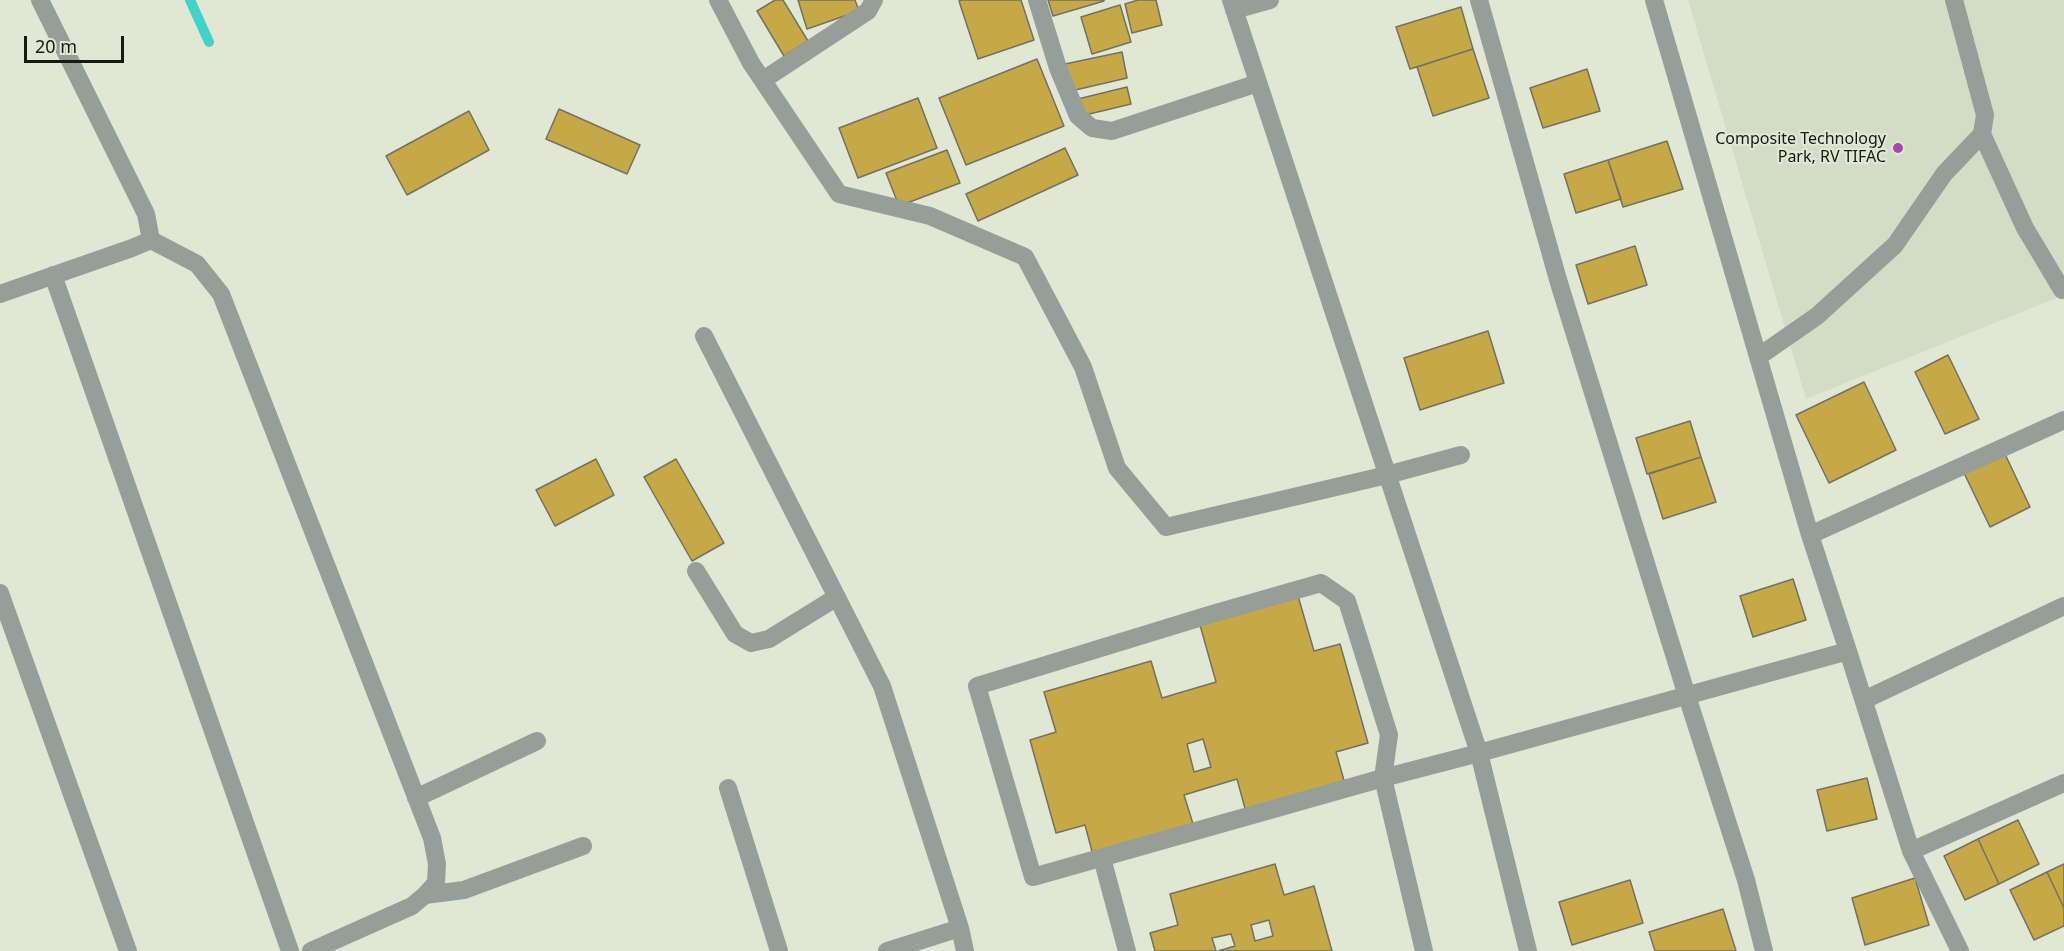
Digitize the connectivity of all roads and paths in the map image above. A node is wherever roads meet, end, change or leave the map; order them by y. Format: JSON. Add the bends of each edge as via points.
{"nodes":[{"id":1,"x":40,"y":0,"type":"edge"},
{"id":2,"x":718,"y":0,"type":"edge"},
{"id":3,"x":874,"y":0,"type":"edge"},
{"id":4,"x":1037,"y":0,"type":"edge"},
{"id":5,"x":1270,"y":0,"type":"edge"},
{"id":6,"x":1479,"y":0,"type":"edge"},
{"id":7,"x":1654,"y":0,"type":"edge"},
{"id":8,"x":1954,"y":0,"type":"edge"},
{"id":9,"x":1232,"y":5,"type":"edge"},
{"id":10,"x":763,"y":80,"type":"junction"},
{"id":11,"x":1258,"y":83,"type":"junction"},
{"id":12,"x":1982,"y":134,"type":"junction"},
{"id":13,"x":151,"y":240,"type":"junction"},
{"id":14,"x":53,"y":275,"type":"junction"},
{"id":15,"x":2,"y":287,"type":"edge"},
{"id":16,"x":2064,"y":288,"type":"edge"},
{"id":17,"x":704,"y":336,"type":"dead end"},
{"id":18,"x":1758,"y":357,"type":"junction"},
{"id":19,"x":2064,"y":420,"type":"edge"},
{"id":20,"x":1461,"y":455,"type":"dead end"},
{"id":21,"x":1387,"y":475,"type":"junction"},
{"id":22,"x":1810,"y":536,"type":"junction"},
{"id":23,"x":696,"y":571,"type":"dead end"},
{"id":24,"x":0,"y":593,"type":"edge"},
{"id":25,"x":837,"y":597,"type":"junction"},
{"id":26,"x":2064,"y":606,"type":"edge"},
{"id":27,"x":1848,"y":651,"type":"junction"},
{"id":28,"x":1687,"y":696,"type":"junction"},
{"id":29,"x":1864,"y":700,"type":"junction"},
{"id":30,"x":537,"y":741,"type":"dead end"},
{"id":31,"x":1479,"y":753,"type":"junction"},
{"id":32,"x":1383,"y":778,"type":"junction"},
{"id":33,"x":2064,"y":783,"type":"edge"},
{"id":34,"x":728,"y":788,"type":"dead end"},
{"id":35,"x":416,"y":798,"type":"junction"},
{"id":36,"x":583,"y":846,"type":"dead end"},
{"id":37,"x":1911,"y":851,"type":"junction"},
{"id":38,"x":1102,"y":858,"type":"junction"},
{"id":39,"x":425,"y":895,"type":"junction"},
{"id":40,"x":960,"y":928,"type":"junction"},
{"id":41,"x":128,"y":951,"type":"edge"},
{"id":42,"x":290,"y":951,"type":"edge"},
{"id":43,"x":311,"y":951,"type":"edge"},
{"id":44,"x":779,"y":951,"type":"edge"},
{"id":45,"x":887,"y":951,"type":"edge"},
{"id":46,"x":965,"y":951,"type":"edge"},
{"id":47,"x":1126,"y":951,"type":"edge"},
{"id":48,"x":1424,"y":951,"type":"edge"},
{"id":49,"x":1528,"y":951,"type":"edge"},
{"id":50,"x":1764,"y":951,"type":"edge"},
{"id":51,"x":1960,"y":951,"type":"edge"}],
"edges":[{"from":1,"to":13,"type":"street","via":[[146,214]]},
{"from":2,"to":10,"type":"street"},
{"from":3,"to":10,"type":"street","via":[[868,10]]},
{"from":4,"to":11,"type":"street","via":[[1078,116],[1092,128],[1112,130]]},
{"from":5,"to":9,"type":"street"},
{"from":6,"to":28,"type":"street","via":[[1562,294]]},
{"from":7,"to":18,"type":"street"},
{"from":8,"to":12,"type":"street","via":[[1986,115]]},
{"from":9,"to":11,"type":"street"},
{"from":10,"to":21,"type":"street","via":[[839,194],[930,216],[1025,257],[1083,367],[1117,468],[1166,527]]},
{"from":11,"to":21,"type":"street"},
{"from":12,"to":16,"type":"street","via":[[2025,228]]},
{"from":12,"to":18,"type":"street","via":[[1944,174],[1895,245],[1816,316]]},
{"from":13,"to":14,"type":"street"},
{"from":13,"to":35,"type":"street","via":[[196,264],[221,294]]},
{"from":14,"to":15,"type":"street"},
{"from":14,"to":42,"type":"street"},
{"from":17,"to":25,"type":"street"},
{"from":18,"to":22,"type":"street"},
{"from":19,"to":22,"type":"street"},
{"from":20,"to":21,"type":"street"},
{"from":21,"to":31,"type":"street"},
{"from":22,"to":27,"type":"street"},
{"from":23,"to":25,"type":"street","via":[[735,634],[751,643],[770,639]]},
{"from":24,"to":41,"type":"street"},
{"from":25,"to":40,"type":"street","via":[[882,686]]},
{"from":26,"to":29,"type":"street"},
{"from":27,"to":28,"type":"street"},
{"from":27,"to":29,"type":"street"},
{"from":28,"to":31,"type":"street"},
{"from":28,"to":50,"type":"street","via":[[1746,880]]},
{"from":29,"to":37,"type":"street"},
{"from":30,"to":35,"type":"street"},
{"from":31,"to":32,"type":"street"},
{"from":31,"to":49,"type":"street"},
{"from":32,"to":38,"type":"street"},
{"from":32,"to":38,"type":"street","via":[[1389,735],[1347,601],[1321,584],[976,686],[1033,877]]},
{"from":32,"to":48,"type":"street"},
{"from":33,"to":37,"type":"street"},
{"from":34,"to":44,"type":"street"},
{"from":35,"to":39,"type":"street","via":[[432,838],[437,864],[436,883]]},
{"from":36,"to":39,"type":"street","via":[[464,890]]},
{"from":37,"to":51,"type":"street"},
{"from":38,"to":47,"type":"street"},
{"from":39,"to":43,"type":"street","via":[[412,906]]},
{"from":40,"to":45,"type":"street"},
{"from":40,"to":46,"type":"street"}]}
